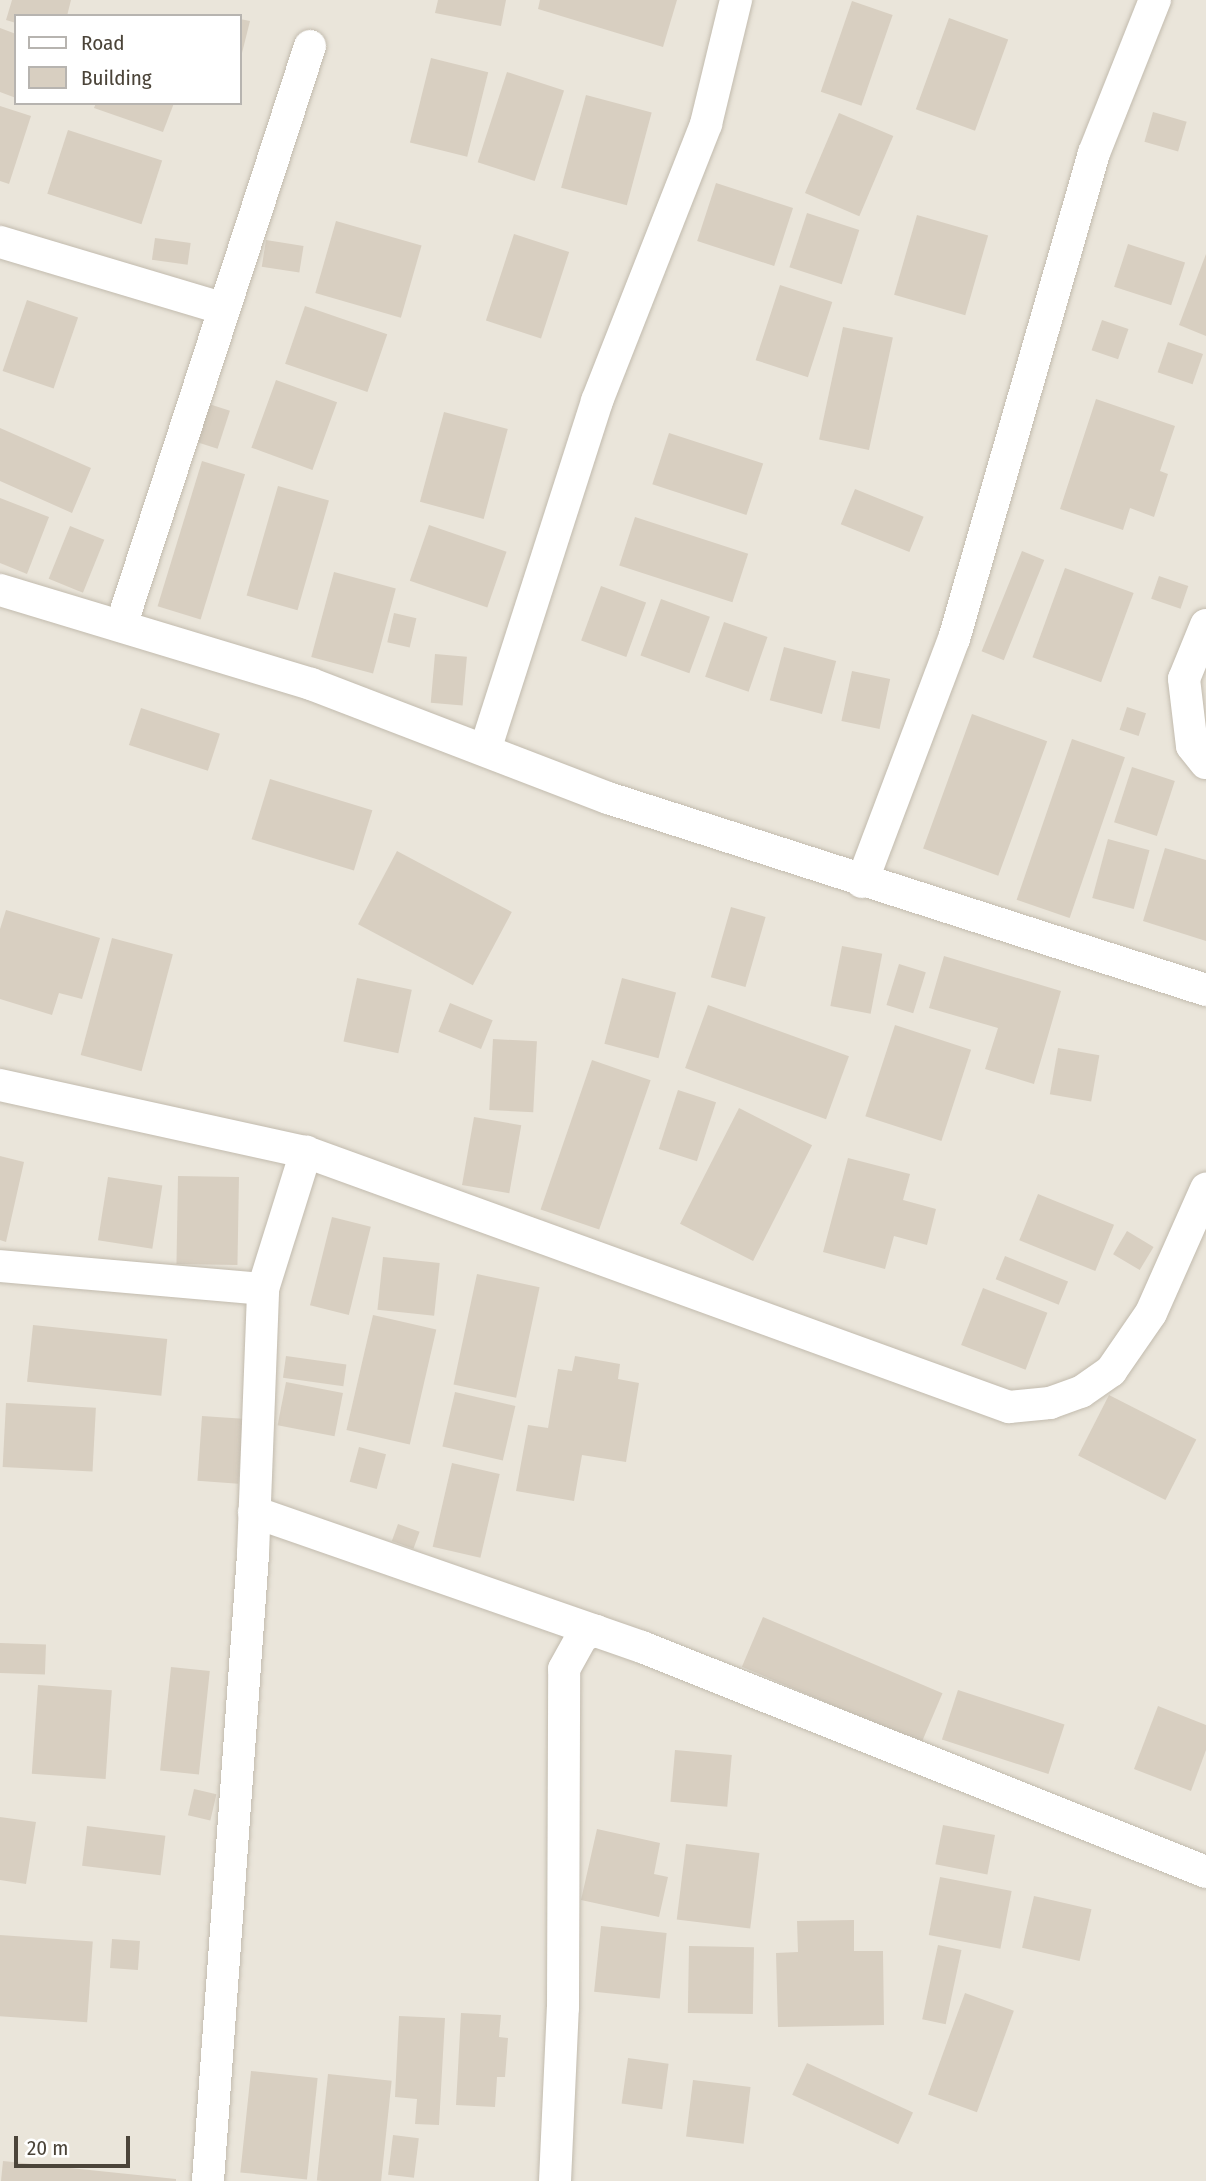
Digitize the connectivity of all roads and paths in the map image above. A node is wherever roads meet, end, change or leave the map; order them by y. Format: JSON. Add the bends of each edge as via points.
{"nodes":[{"id":1,"x":736,"y":0,"type":"edge"},
{"id":2,"x":1155,"y":0,"type":"edge"},
{"id":3,"x":310,"y":46,"type":"dead end"},
{"id":4,"x":0,"y":242,"type":"edge"},
{"id":5,"x":221,"y":309,"type":"junction"},
{"id":6,"x":0,"y":590,"type":"edge"},
{"id":7,"x":1206,"y":625,"type":"edge"},
{"id":8,"x":121,"y":626,"type":"junction"},
{"id":9,"x":485,"y":750,"type":"junction"},
{"id":10,"x":1206,"y":763,"type":"edge"},
{"id":11,"x":862,"y":882,"type":"junction"},
{"id":12,"x":1206,"y":990,"type":"edge"},
{"id":13,"x":0,"y":1084,"type":"edge"},
{"id":14,"x":306,"y":1152,"type":"junction"},
{"id":15,"x":1206,"y":1189,"type":"edge"},
{"id":16,"x":0,"y":1266,"type":"edge"},
{"id":17,"x":263,"y":1289,"type":"junction"},
{"id":18,"x":254,"y":1512,"type":"junction"},
{"id":19,"x":596,"y":1631,"type":"junction"},
{"id":20,"x":1206,"y":1872,"type":"edge"},
{"id":21,"x":208,"y":2181,"type":"edge"},
{"id":22,"x":555,"y":2181,"type":"edge"}],
"edges":[{"from":1,"to":9,"type":"street","via":[[706,124],[597,401]]},
{"from":2,"to":11,"type":"street","via":[[1094,153],[954,639]]},
{"from":3,"to":5,"type":"street"},
{"from":4,"to":5,"type":"street"},
{"from":5,"to":8,"type":"street"},
{"from":6,"to":8,"type":"street"},
{"from":7,"to":10,"type":"street","via":[[1184,679],[1192,746]]},
{"from":8,"to":9,"type":"street","via":[[369,704]]},
{"from":9,"to":11,"type":"street","via":[[608,798]]},
{"from":11,"to":12,"type":"street"},
{"from":13,"to":14,"type":"street"},
{"from":14,"to":15,"type":"street","via":[[1009,1407],[1050,1404],[1081,1392],[1111,1371],[1151,1313]]},
{"from":14,"to":17,"type":"street"},
{"from":16,"to":17,"type":"street"},
{"from":17,"to":18,"type":"street"},
{"from":18,"to":19,"type":"street"},
{"from":18,"to":21,"type":"street"},
{"from":19,"to":20,"type":"street"},
{"from":19,"to":22,"type":"street","via":[[583,1635],[564,1670],[563,2008]]}]}
